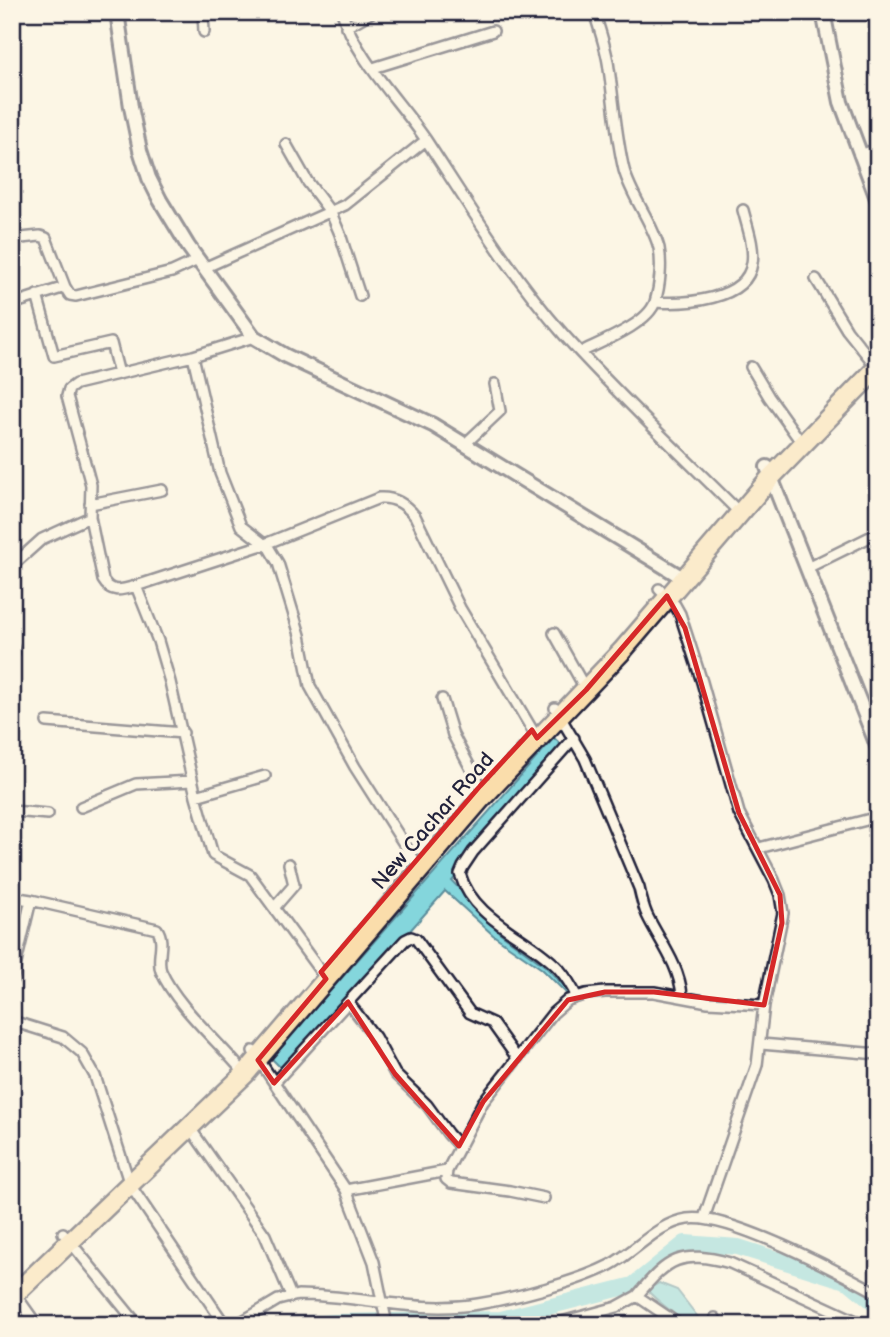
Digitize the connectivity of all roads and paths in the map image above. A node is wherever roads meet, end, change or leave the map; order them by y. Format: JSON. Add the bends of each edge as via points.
{"nodes":[{"id":1,"x":117,"y":12,"type":"edge"},
{"id":2,"x":202,"y":12,"type":"edge"},
{"id":3,"x":341,"y":12,"type":"edge"},
{"id":4,"x":372,"y":12,"type":"edge"},
{"id":5,"x":594,"y":12,"type":"edge"},
{"id":6,"x":823,"y":12,"type":"edge"},
{"id":7,"x":346,"y":27,"type":"junction"},
{"id":8,"x":493,"y":31,"type":"dead end"},
{"id":9,"x":204,"y":32,"type":"dead end"},
{"id":10,"x":373,"y":68,"type":"junction"},
{"id":11,"x":426,"y":139,"type":"junction"},
{"id":12,"x":286,"y":144,"type":"dead end"},
{"id":13,"x":878,"y":149,"type":"edge"},
{"id":14,"x":859,"y":155,"type":"junction"},
{"id":15,"x":878,"y":201,"type":"edge"},
{"id":16,"x":743,"y":210,"type":"dead end"},
{"id":17,"x":331,"y":213,"type":"junction"},
{"id":18,"x":12,"y":239,"type":"edge"},
{"id":19,"x":201,"y":264,"type":"junction"},
{"id":20,"x":816,"y":279,"type":"dead end"},
{"id":21,"x":65,"y":287,"type":"junction"},
{"id":22,"x":37,"y":295,"type":"junction"},
{"id":23,"x":360,"y":296,"type":"dead end"},
{"id":24,"x":655,"y":302,"type":"junction"},
{"id":25,"x":12,"y":304,"type":"edge"},
{"id":26,"x":254,"y":337,"type":"junction"},
{"id":27,"x":581,"y":352,"type":"junction"},
{"id":28,"x":194,"y":356,"type":"junction"},
{"id":29,"x":876,"y":360,"type":"edge"},
{"id":30,"x":751,"y":367,"type":"dead end"},
{"id":31,"x":119,"y":374,"type":"junction"},
{"id":32,"x":495,"y":384,"type":"dead end"},
{"id":33,"x":796,"y":435,"type":"junction"},
{"id":34,"x":464,"y":445,"type":"junction"},
{"id":35,"x":769,"y":472,"type":"junction"},
{"id":36,"x":162,"y":489,"type":"dead end"},
{"id":37,"x":90,"y":504,"type":"junction"},
{"id":38,"x":736,"y":509,"type":"junction"},
{"id":39,"x":90,"y":517,"type":"junction"},
{"id":40,"x":878,"y":533,"type":"edge"},
{"id":41,"x":265,"y":544,"type":"junction"},
{"id":42,"x":12,"y":566,"type":"edge"},
{"id":43,"x":807,"y":568,"type":"junction"},
{"id":44,"x":678,"y":575,"type":"junction"},
{"id":45,"x":136,"y":586,"type":"junction"},
{"id":46,"x":663,"y":593,"type":"junction"},
{"id":47,"x":554,"y":633,"type":"dead end"},
{"id":48,"x":584,"y":686,"type":"junction"},
{"id":49,"x":442,"y":699,"type":"dead end"},
{"id":50,"x":557,"y":711,"type":"junction"},
{"id":51,"x":47,"y":722,"type":"dead end"},
{"id":52,"x":183,"y":733,"type":"junction"},
{"id":53,"x":535,"y":734,"type":"junction"},
{"id":54,"x":574,"y":738,"type":"junction"},
{"id":55,"x":876,"y":741,"type":"edge"},
{"id":56,"x":265,"y":776,"type":"dead end"},
{"id":57,"x":192,"y":781,"type":"junction"},
{"id":58,"x":480,"y":786,"type":"junction"},
{"id":59,"x":196,"y":796,"type":"junction"},
{"id":60,"x":81,"y":807,"type":"dead end"},
{"id":61,"x":12,"y":811,"type":"edge"},
{"id":62,"x":48,"y":814,"type":"dead end"},
{"id":63,"x":878,"y":817,"type":"edge"},
{"id":64,"x":759,"y":848,"type":"junction"},
{"id":65,"x":289,"y":864,"type":"dead end"},
{"id":66,"x":417,"y":865,"type":"junction"},
{"id":67,"x":12,"y":897,"type":"edge"},
{"id":68,"x":31,"y":900,"type":"junction"},
{"id":69,"x":274,"y":908,"type":"junction"},
{"id":70,"x":323,"y":975,"type":"junction"},
{"id":71,"x":12,"y":980,"type":"edge"},
{"id":72,"x":682,"y":995,"type":"junction"},
{"id":73,"x":577,"y":997,"type":"junction"},
{"id":74,"x":348,"y":1002,"type":"junction"},
{"id":75,"x":764,"y":1005,"type":"junction"},
{"id":76,"x":12,"y":1021,"type":"edge"},
{"id":77,"x":761,"y":1044,"type":"junction"},
{"id":78,"x":878,"y":1054,"type":"edge"},
{"id":79,"x":255,"y":1056,"type":"junction"},
{"id":80,"x":517,"y":1058,"type":"junction"},
{"id":81,"x":243,"y":1070,"type":"junction"},
{"id":82,"x":274,"y":1083,"type":"junction"},
{"id":83,"x":190,"y":1128,"type":"junction"},
{"id":84,"x":459,"y":1146,"type":"junction"},
{"id":85,"x":447,"y":1171,"type":"junction"},
{"id":86,"x":128,"y":1179,"type":"junction"},
{"id":87,"x":346,"y":1190,"type":"junction"},
{"id":88,"x":544,"y":1198,"type":"dead end"},
{"id":89,"x":704,"y":1218,"type":"junction"},
{"id":90,"x":67,"y":1237,"type":"junction"},
{"id":91,"x":13,"y":1291,"type":"edge"},
{"id":92,"x":878,"y":1293,"type":"edge"},
{"id":93,"x":291,"y":1296,"type":"junction"},
{"id":94,"x":638,"y":1296,"type":"junction"},
{"id":95,"x":384,"y":1308,"type":"junction"},
{"id":96,"x":37,"y":1325,"type":"edge"},
{"id":97,"x":138,"y":1325,"type":"edge"},
{"id":98,"x":225,"y":1325,"type":"edge"},
{"id":99,"x":236,"y":1325,"type":"edge"},
{"id":100,"x":387,"y":1325,"type":"edge"},
{"id":101,"x":550,"y":1325,"type":"edge"},
{"id":102,"x":680,"y":1325,"type":"edge"},
{"id":103,"x":864,"y":1325,"type":"edge"}],
"edges":[{"from":1,"to":19,"type":"street","via":[[140,150],[160,200]]},
{"from":2,"to":9,"type":"street"},
{"from":3,"to":7,"type":"street"},
{"from":4,"to":7,"type":"street"},
{"from":5,"to":24,"type":"street","via":[[609,66],[625,171],[659,249]]},
{"from":6,"to":14,"type":"street","via":[[841,102]]},
{"from":7,"to":10,"type":"street"},
{"from":8,"to":10,"type":"street"},
{"from":10,"to":11,"type":"street"},
{"from":11,"to":17,"type":"street"},
{"from":11,"to":27,"type":"street","via":[[507,264]]},
{"from":12,"to":17,"type":"street"},
{"from":13,"to":14,"type":"street"},
{"from":14,"to":15,"type":"street"},
{"from":16,"to":24,"type":"street","via":[[753,254],[745,279],[712,298]]},
{"from":17,"to":19,"type":"street"},
{"from":17,"to":23,"type":"street"},
{"from":18,"to":21,"type":"street","via":[[46,238]]},
{"from":19,"to":21,"type":"street","via":[[83,295],[70,295]]},
{"from":19,"to":26,"type":"street"},
{"from":20,"to":29,"type":"street","via":[[846,330]]},
{"from":21,"to":22,"type":"street"},
{"from":22,"to":25,"type":"street"},
{"from":22,"to":31,"type":"street","via":[[54,356],[111,343]]},
{"from":24,"to":27,"type":"street","via":[[635,324]]},
{"from":26,"to":28,"type":"street"},
{"from":26,"to":34,"type":"street","via":[[433,425]]},
{"from":27,"to":38,"type":"street"},
{"from":28,"to":31,"type":"street"},
{"from":28,"to":41,"type":"street","via":[[220,473],[241,526]]},
{"from":29,"to":33,"type":"highway","name":"New Cachar Road"},
{"from":29,"to":35,"type":"highway","name":"New Cachar Road"},
{"from":30,"to":33,"type":"street"},
{"from":31,"to":37,"type":"street","via":[[76,384],[67,396],[91,485]]},
{"from":32,"to":34,"type":"street","via":[[500,411]]},
{"from":33,"to":35,"type":"highway","name":"New Cachar Road"},
{"from":34,"to":44,"type":"street"},
{"from":35,"to":38,"type":"highway","name":"New Cachar Road"},
{"from":35,"to":43,"type":"street"},
{"from":36,"to":37,"type":"street"},
{"from":37,"to":39,"type":"street"},
{"from":38,"to":44,"type":"highway","name":"New Cachar Road"},
{"from":39,"to":42,"type":"street","via":[[42,539]]},
{"from":39,"to":45,"type":"street","via":[[107,587]]},
{"from":40,"to":43,"type":"street"},
{"from":41,"to":45,"type":"street"},
{"from":41,"to":53,"type":"street","via":[[379,498],[403,503],[415,516],[460,608]]},
{"from":41,"to":66,"type":"street","via":[[278,563],[310,686]]},
{"from":43,"to":55,"type":"street"},
{"from":44,"to":46,"type":"highway","name":"New Cachar Road"},
{"from":45,"to":52,"type":"street","via":[[158,641]]},
{"from":46,"to":48,"type":"highway","name":"New Cachar Road","via":[[622,651]]},
{"from":46,"to":64,"type":"street","via":[[678,609],[739,813]]},
{"from":47,"to":48,"type":"street"},
{"from":48,"to":50,"type":"highway","name":"New Cachar Road"},
{"from":49,"to":58,"type":"street","via":[[453,735]]},
{"from":50,"to":53,"type":"highway","name":"New Cachar Road"},
{"from":50,"to":54,"type":"street"},
{"from":51,"to":52,"type":"street"},
{"from":52,"to":57,"type":"street"},
{"from":53,"to":58,"type":"highway","name":"New Cachar Road"},
{"from":53,"to":66,"type":"highway","name":"New Cachar Road"},
{"from":54,"to":72,"type":"street","via":[[648,916],[673,962]]},
{"from":54,"to":73,"type":"street","via":[[473,852],[460,874],[484,911],[559,969]]},
{"from":56,"to":59,"type":"street"},
{"from":57,"to":59,"type":"street"},
{"from":57,"to":60,"type":"street","via":[[136,784]]},
{"from":58,"to":66,"type":"highway","name":"New Cachar Road"},
{"from":59,"to":69,"type":"street","via":[[213,855],[250,875]]},
{"from":61,"to":62,"type":"street"},
{"from":63,"to":64,"type":"street"},
{"from":64,"to":75,"type":"street","via":[[783,913]]},
{"from":65,"to":69,"type":"street","via":[[294,886]]},
{"from":66,"to":70,"type":"highway","name":"New Cachar Road"},
{"from":67,"to":68,"type":"street"},
{"from":68,"to":71,"type":"street"},
{"from":68,"to":81,"type":"street","via":[[157,929],[162,974],[195,1020]]},
{"from":69,"to":70,"type":"street"},
{"from":70,"to":79,"type":"highway","name":"New Cachar Road"},
{"from":72,"to":73,"type":"street","via":[[605,992]]},
{"from":72,"to":75,"type":"street","via":[[708,1002]]},
{"from":73,"to":80,"type":"street","via":[[559,1007]]},
{"from":74,"to":80,"type":"street","via":[[405,940],[414,937],[470,1013],[492,1023]]},
{"from":74,"to":82,"type":"street"},
{"from":74,"to":84,"type":"street","via":[[395,1074]]},
{"from":75,"to":77,"type":"street"},
{"from":76,"to":86,"type":"street","via":[[63,1037],[82,1054],[95,1076]]},
{"from":77,"to":78,"type":"street"},
{"from":77,"to":89,"type":"street"},
{"from":79,"to":81,"type":"highway","name":"New Cachar Road"},
{"from":79,"to":82,"type":"street"},
{"from":80,"to":84,"type":"street","via":[[483,1102]]},
{"from":81,"to":83,"type":"highway","name":"New Cachar Road"},
{"from":81,"to":86,"type":"highway","name":"New Cachar Road"},
{"from":82,"to":87,"type":"street"},
{"from":83,"to":86,"type":"highway","name":"New Cachar Road"},
{"from":83,"to":93,"type":"street","via":[[265,1235]]},
{"from":84,"to":85,"type":"street"},
{"from":85,"to":87,"type":"street"},
{"from":85,"to":88,"type":"street","via":[[451,1183]]},
{"from":86,"to":90,"type":"highway","name":"New Cachar Road"},
{"from":86,"to":98,"type":"street"},
{"from":87,"to":95,"type":"street","via":[[374,1262]]},
{"from":89,"to":92,"type":"street","via":[[763,1237]]},
{"from":89,"to":95,"type":"street","via":[[668,1225],[607,1267],[576,1278],[459,1307]]},
{"from":90,"to":91,"type":"highway","name":"New Cachar Road"},
{"from":90,"to":97,"type":"street"},
{"from":91,"to":96,"type":"street"},
{"from":93,"to":95,"type":"street","via":[[312,1295]]},
{"from":93,"to":99,"type":"street"},
{"from":94,"to":101,"type":"street","via":[[617,1307]]},
{"from":94,"to":102,"type":"street"},
{"from":94,"to":103,"type":"street","via":[[674,1260],[712,1258],[730,1262]]},
{"from":95,"to":100,"type":"street"}]}
